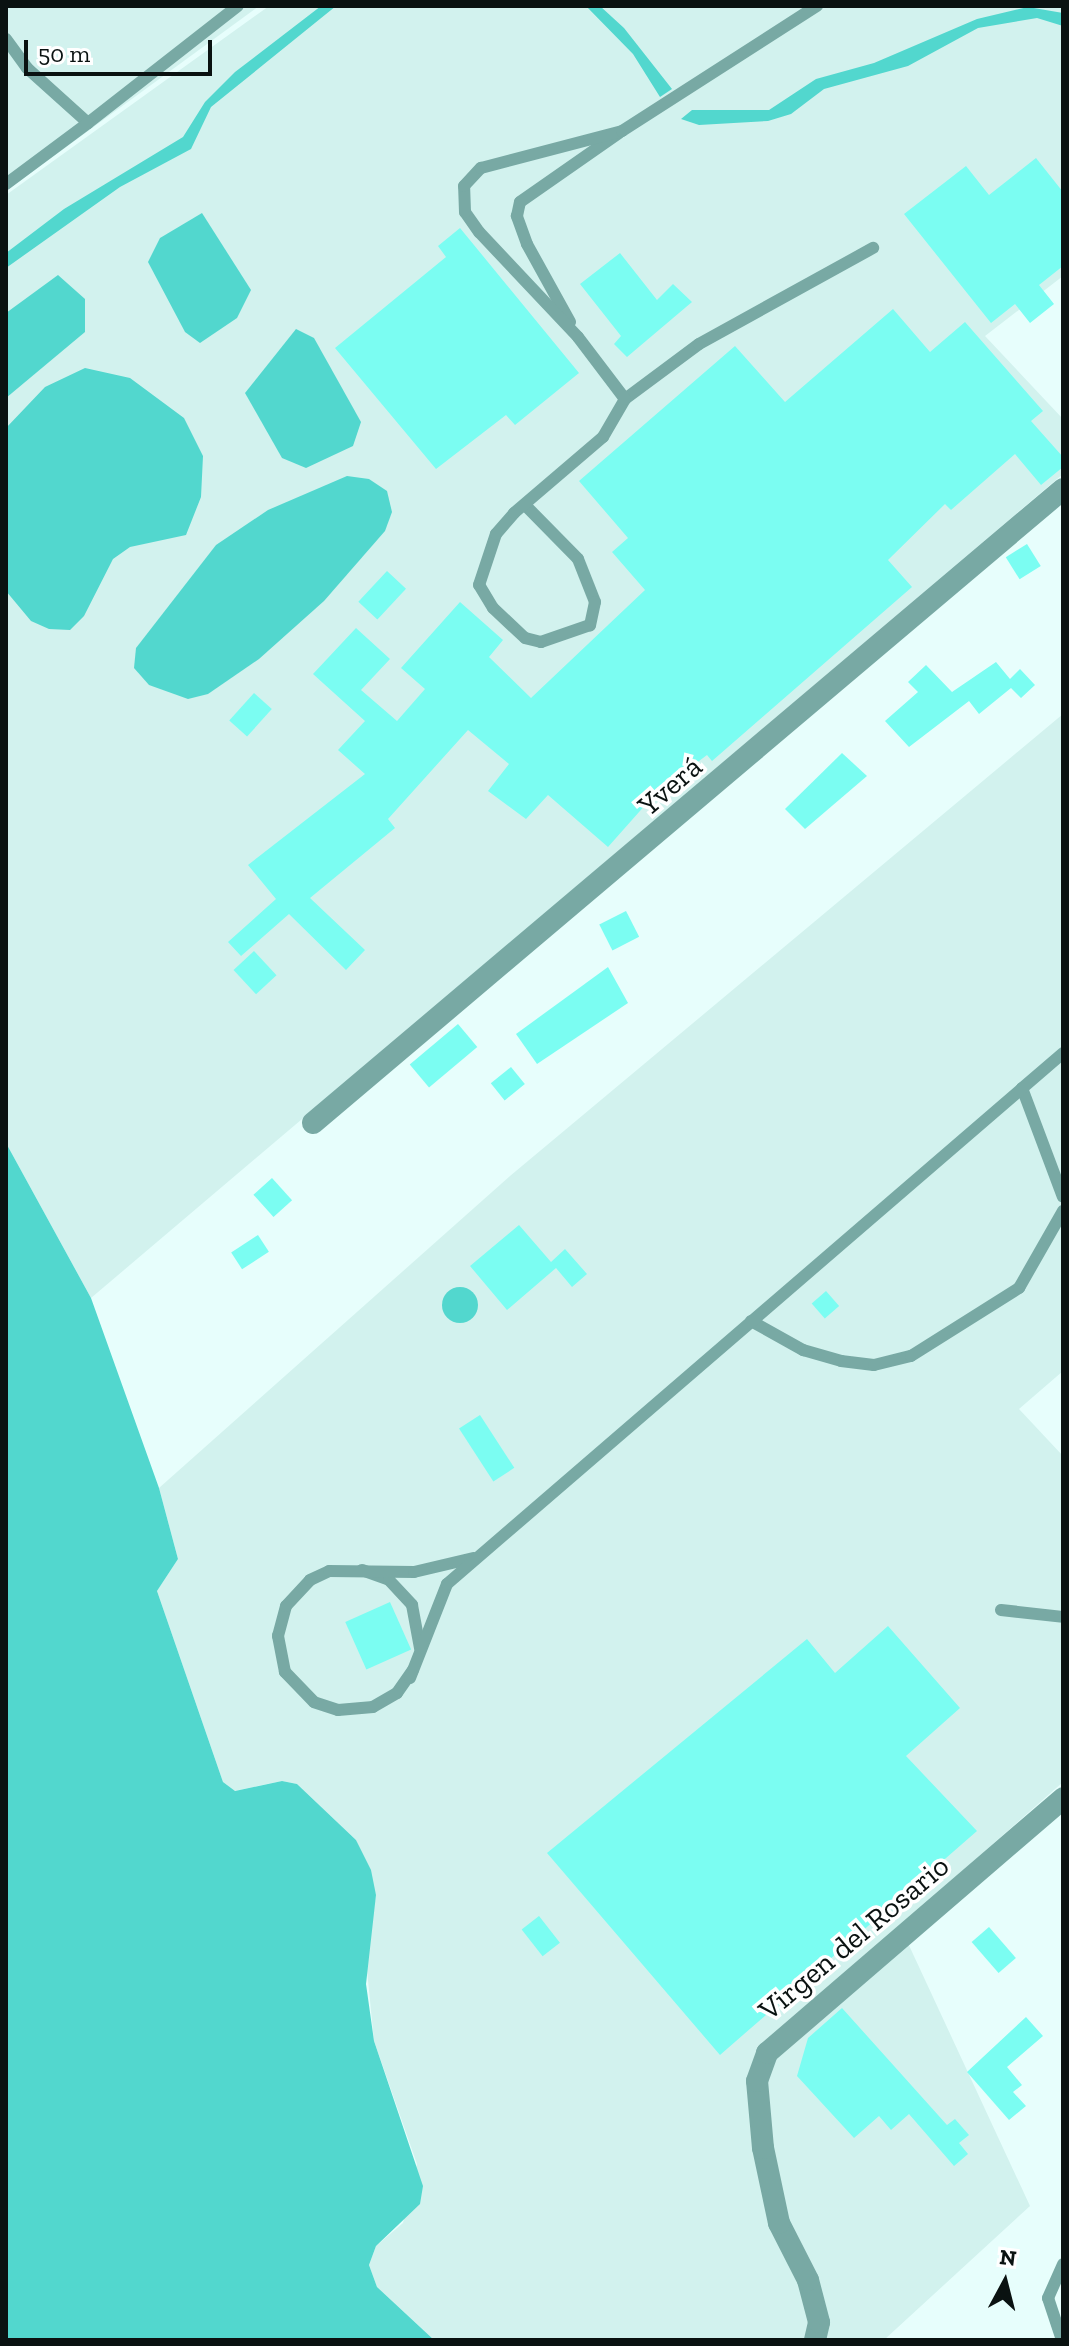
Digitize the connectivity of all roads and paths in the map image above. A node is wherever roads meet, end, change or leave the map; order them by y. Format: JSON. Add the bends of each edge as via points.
{"nodes":[{"id":1,"x":238,"y":6,"type":"edge"},
{"id":2,"x":817,"y":6,"type":"edge"},
{"id":3,"x":6,"y":39,"type":"edge"},
{"id":4,"x":88,"y":123,"type":"junction"},
{"id":5,"x":622,"y":131,"type":"junction"},
{"id":6,"x":6,"y":184,"type":"edge"},
{"id":7,"x":873,"y":248,"type":"dead end"},
{"id":8,"x":578,"y":337,"type":"junction"},
{"id":9,"x":625,"y":399,"type":"junction"},
{"id":10,"x":1063,"y":489,"type":"edge"},
{"id":11,"x":526,"y":506,"type":"junction"},
{"id":12,"x":1063,"y":1053,"type":"edge"},
{"id":13,"x":1022,"y":1088,"type":"junction"},
{"id":14,"x":313,"y":1123,"type":"dead end"},
{"id":15,"x":1063,"y":1197,"type":"edge"},
{"id":16,"x":1063,"y":1211,"type":"edge"},
{"id":17,"x":751,"y":1321,"type":"junction"},
{"id":18,"x":477,"y":1558,"type":"junction"},
{"id":19,"x":362,"y":1570,"type":"junction"},
{"id":20,"x":1001,"y":1610,"type":"dead end"},
{"id":21,"x":1063,"y":1617,"type":"edge"},
{"id":22,"x":410,"y":1678,"type":"junction"},
{"id":23,"x":1063,"y":1798,"type":"edge"},
{"id":24,"x":1063,"y":2264,"type":"edge"},
{"id":25,"x":815,"y":2340,"type":"edge"},
{"id":26,"x":1062,"y":2340,"type":"edge"}],
"edges":[{"from":1,"to":4,"type":"lane"},
{"from":2,"to":5,"type":"lane"},
{"from":3,"to":4,"type":"lane","via":[[27,68]]},
{"from":4,"to":6,"type":"lane"},
{"from":5,"to":8,"type":"lane","via":[[534,189],[520,202],[517,216]]},
{"from":5,"to":8,"type":"lane","via":[[481,168],[464,186],[465,212],[479,232]]},
{"from":7,"to":9,"type":"lane","via":[[699,344]]},
{"from":8,"to":9,"type":"lane"},
{"from":9,"to":11,"type":"lane","via":[[603,437]]},
{"from":10,"to":14,"type":"street","name":"Yverá"},
{"from":11,"to":11,"type":"lane","via":[[496,534],[479,585],[493,608],[525,638],[541,642],[590,625],[595,602],[578,559]]},
{"from":12,"to":13,"type":"lane"},
{"from":13,"to":15,"type":"lane"},
{"from":13,"to":17,"type":"lane"},
{"from":16,"to":17,"type":"lane","via":[[1019,1288],[911,1356],[874,1365],[841,1361],[803,1350]]},
{"from":17,"to":18,"type":"lane"},
{"from":18,"to":19,"type":"lane","via":[[414,1572]]},
{"from":18,"to":22,"type":"lane","via":[[447,1584]]},
{"from":19,"to":22,"type":"lane","via":[[389,1580],[412,1605],[421,1644]]},
{"from":19,"to":22,"type":"lane","via":[[329,1571],[310,1580],[286,1606],[278,1636],[285,1672],[302,1694],[338,1710],[373,1707]]},
{"from":20,"to":21,"type":"lane"},
{"from":23,"to":25,"type":"street","name":"Virgen del Rosario","via":[[767,2053],[757,2081],[763,2148],[779,2223],[808,2280],[819,2322]]},
{"from":24,"to":26,"type":"lane","via":[[1048,2298]]}]}
